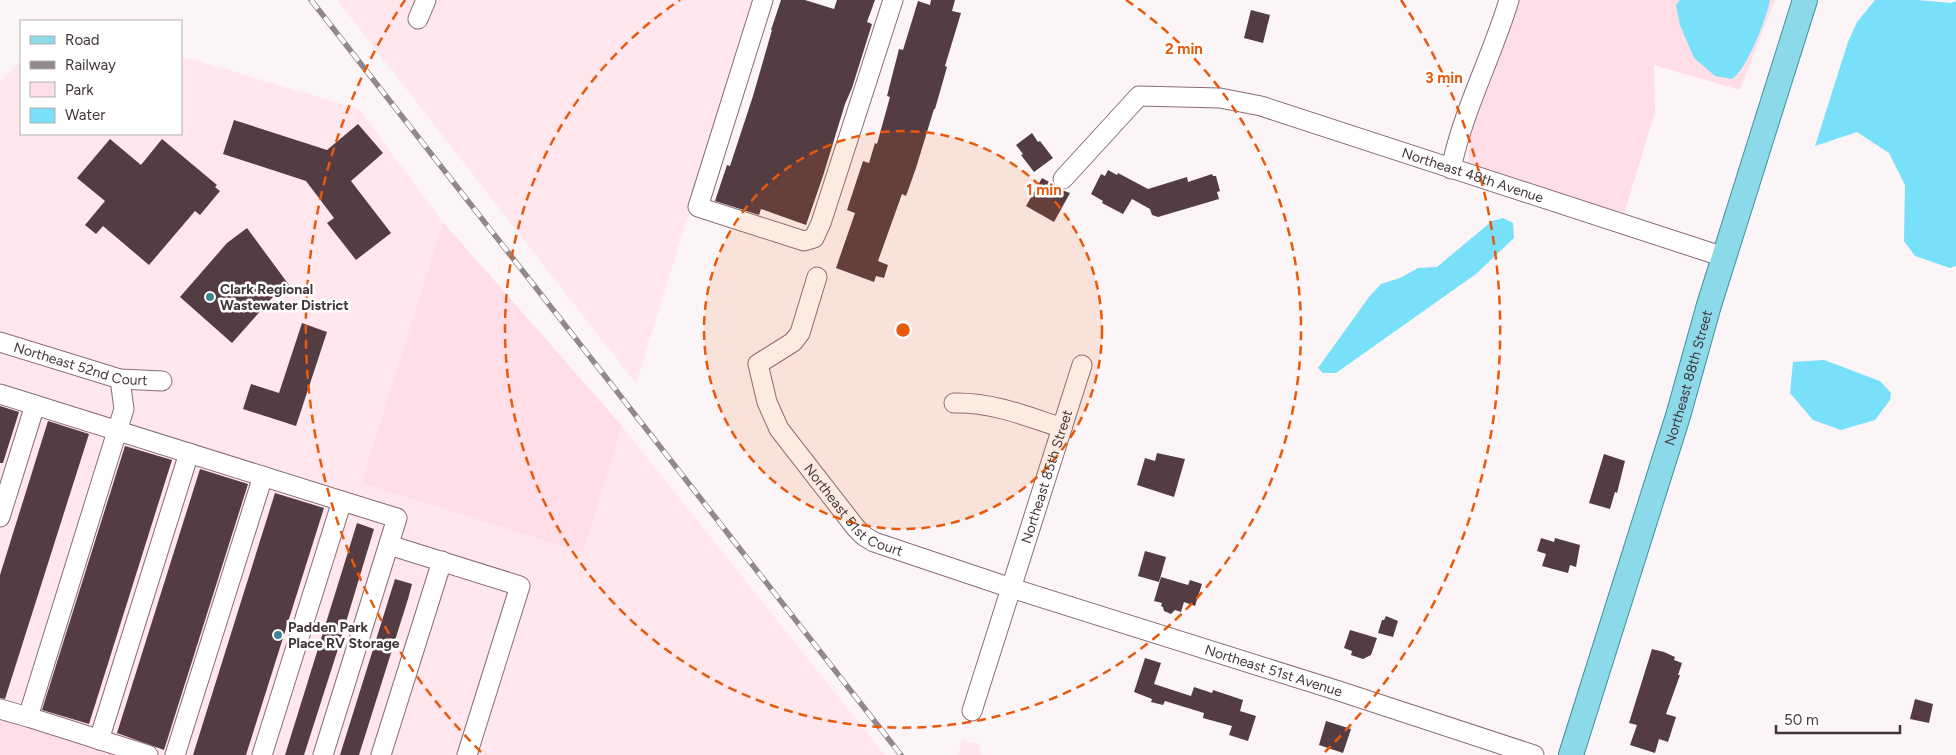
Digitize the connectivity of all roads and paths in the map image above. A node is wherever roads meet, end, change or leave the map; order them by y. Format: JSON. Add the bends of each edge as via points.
{"nodes":[{"id":1,"x":426,"y":0,"type":"edge"},
{"id":2,"x":763,"y":0,"type":"edge"},
{"id":3,"x":893,"y":0,"type":"edge"},
{"id":4,"x":1509,"y":0,"type":"edge"},
{"id":5,"x":1805,"y":0,"type":"edge"},
{"id":6,"x":418,"y":19,"type":"dead end"},
{"id":7,"x":1451,"y":168,"type":"junction"},
{"id":8,"x":1063,"y":179,"type":"dead end"},
{"id":9,"x":1724,"y":257,"type":"junction"},
{"id":10,"x":817,"y":277,"type":"dead end"},
{"id":11,"x":0,"y":342,"type":"edge"},
{"id":12,"x":1082,"y":365,"type":"dead end"},
{"id":13,"x":120,"y":379,"type":"junction"},
{"id":14,"x":162,"y":382,"type":"dead end"},
{"id":15,"x":0,"y":394,"type":"edge"},
{"id":16,"x":954,"y":403,"type":"dead end"},
{"id":17,"x":35,"y":405,"type":"junction"},
{"id":18,"x":1062,"y":428,"type":"junction"},
{"id":19,"x":118,"y":430,"type":"junction"},
{"id":20,"x":189,"y":453,"type":"junction"},
{"id":21,"x":262,"y":476,"type":"junction"},
{"id":22,"x":342,"y":501,"type":"junction"},
{"id":23,"x":0,"y":516,"type":"edge"},
{"id":24,"x":389,"y":545,"type":"junction"},
{"id":25,"x":442,"y":561,"type":"junction"},
{"id":26,"x":1011,"y":588,"type":"junction"},
{"id":27,"x":0,"y":708,"type":"edge"},
{"id":28,"x":972,"y":711,"type":"dead end"},
{"id":29,"x":28,"y":717,"type":"junction"},
{"id":30,"x":99,"y":740,"type":"junction"},
{"id":31,"x":148,"y":755,"type":"edge"},
{"id":32,"x":175,"y":755,"type":"edge"},
{"id":33,"x":262,"y":755,"type":"edge"},
{"id":34,"x":323,"y":755,"type":"edge"},
{"id":35,"x":381,"y":755,"type":"edge"},
{"id":36,"x":467,"y":755,"type":"edge"},
{"id":37,"x":1534,"y":755,"type":"edge"},
{"id":38,"x":1570,"y":755,"type":"edge"}],
"edges":[{"from":1,"to":6,"type":"street"},
{"from":2,"to":3,"type":"street","via":[[698,206],[804,241],[814,238],[821,224]]},
{"from":4,"to":7,"type":"street","via":[[1501,28],[1473,94]]},
{"from":5,"to":9,"type":"main road","name":"Northeast 88th Street"},
{"from":7,"to":8,"type":"street","name":"Northeast 48th Avenue","via":[[1261,106],[1220,98],[1139,96]]},
{"from":7,"to":9,"type":"street","name":"Northeast 48th Avenue"},
{"from":9,"to":38,"type":"main road","name":"Northeast 88th Street","via":[[1678,416]]},
{"from":10,"to":26,"type":"street","name":"Northeast 51st Court","via":[[800,333],[793,342],[758,364],[767,402],[779,429],[864,536],[882,546]]},
{"from":11,"to":13,"type":"street","name":"Northeast 52nd Court"},
{"from":12,"to":18,"type":"street","name":"Northeast 85th Street"},
{"from":13,"to":14,"type":"street","name":"Northeast 52nd Court"},
{"from":13,"to":19,"type":"street","via":[[124,409]]},
{"from":15,"to":17,"type":"street"},
{"from":16,"to":18,"type":"street","via":[[993,406]]},
{"from":17,"to":19,"type":"street"},
{"from":17,"to":23,"type":"street"},
{"from":18,"to":26,"type":"street","name":"Northeast 85th Street"},
{"from":19,"to":20,"type":"street"},
{"from":19,"to":29,"type":"street"},
{"from":20,"to":21,"type":"street"},
{"from":20,"to":30,"type":"street"},
{"from":21,"to":22,"type":"street"},
{"from":21,"to":32,"type":"street"},
{"from":22,"to":24,"type":"street","via":[[397,518]]},
{"from":22,"to":33,"type":"street"},
{"from":24,"to":25,"type":"street"},
{"from":24,"to":34,"type":"street"},
{"from":25,"to":35,"type":"street"},
{"from":25,"to":36,"type":"street","via":[[520,586]]},
{"from":26,"to":28,"type":"street","name":"Northeast 85th Street"},
{"from":26,"to":37,"type":"street","name":"Northeast 51st Avenue"},
{"from":27,"to":29,"type":"street"},
{"from":29,"to":30,"type":"street"},
{"from":30,"to":31,"type":"street"}]}
